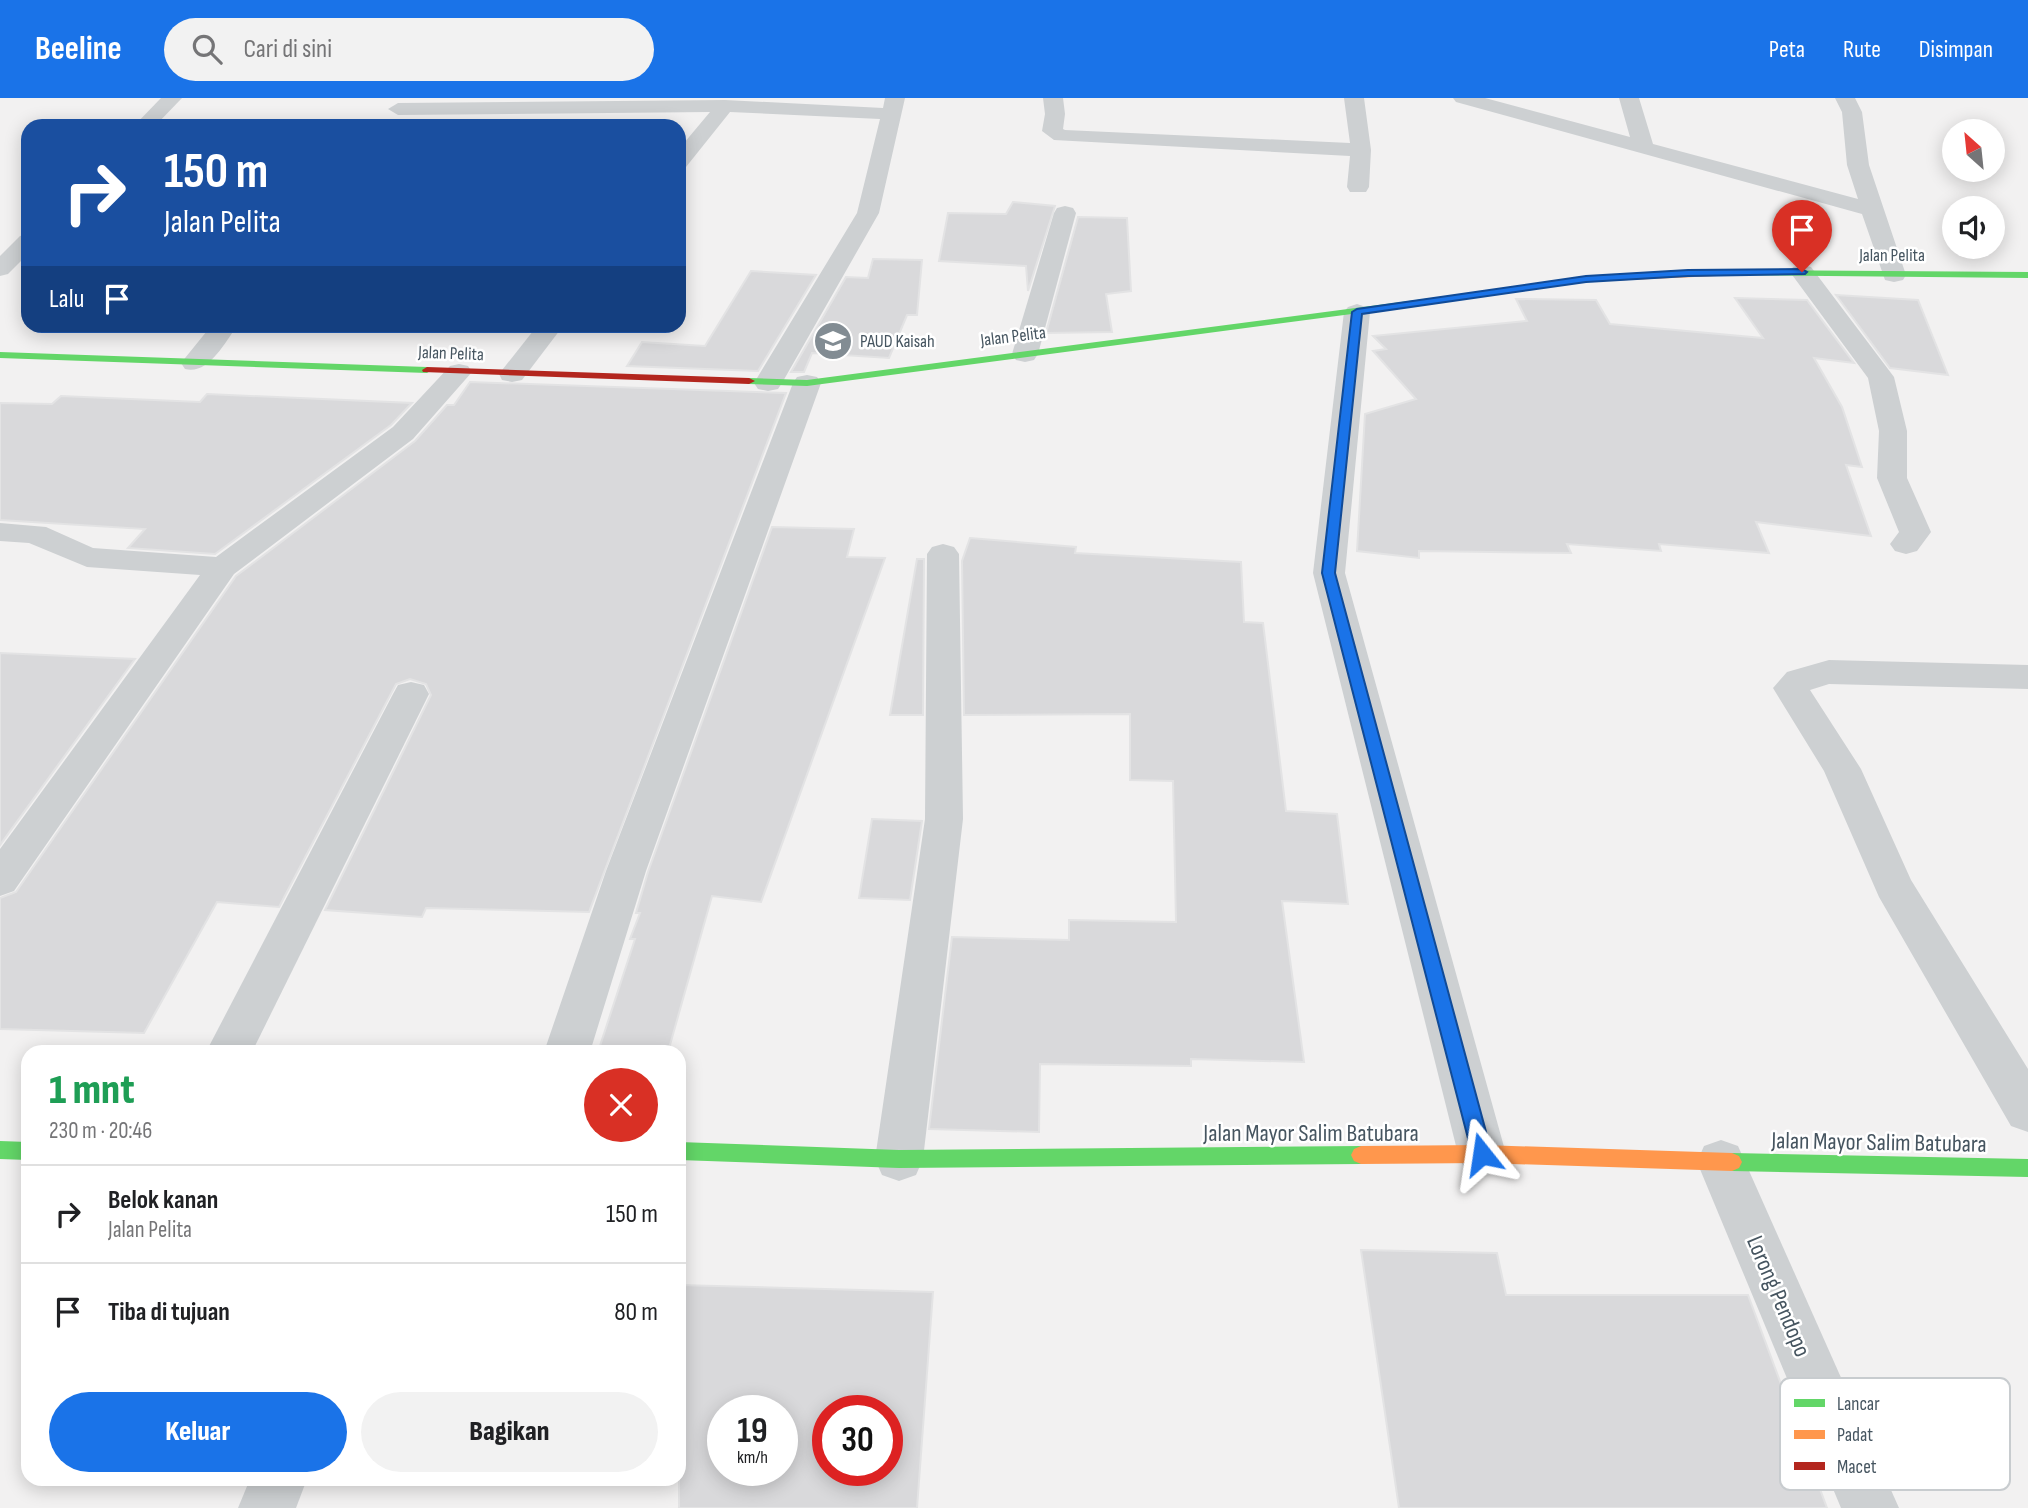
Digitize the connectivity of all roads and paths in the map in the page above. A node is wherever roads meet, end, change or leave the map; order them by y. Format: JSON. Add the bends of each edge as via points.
{"nodes":[{"id":1,"x":172,"y":98,"type":"edge"},
{"id":2,"x":1053,"y":98,"type":"edge"},
{"id":3,"x":1354,"y":98,"type":"edge"},
{"id":4,"x":1463,"y":98,"type":"edge"},
{"id":5,"x":1629,"y":98,"type":"edge"},
{"id":6,"x":1845,"y":98,"type":"edge"},
{"id":7,"x":403,"y":103,"type":"edge"},
{"id":8,"x":1515,"y":105,"type":"edge"},
{"id":9,"x":725,"y":106,"type":"junction"},
{"id":10,"x":893,"y":106,"type":"edge"},
{"id":11,"x":151,"y":119,"type":"edge"},
{"id":12,"x":390,"y":119,"type":"edge"},
{"id":13,"x":1644,"y":149,"type":"junction"},
{"id":14,"x":1361,"y":150,"type":"junction"},
{"id":15,"x":686,"y":154,"type":"edge"},
{"id":16,"x":1358,"y":187,"type":"dead end"},
{"id":17,"x":1872,"y":210,"type":"junction"},
{"id":18,"x":1065,"y":213,"type":"dead end"},
{"id":19,"x":21,"y":248,"type":"edge"},
{"id":20,"x":0,"y":269,"type":"edge"},
{"id":21,"x":1802,"y":272,"type":"junction"},
{"id":22,"x":1894,"y":275,"type":"junction"},
{"id":23,"x":2028,"y":275,"type":"edge"},
{"id":24,"x":1357,"y":312,"type":"junction"},
{"id":25,"x":218,"y":333,"type":"edge"},
{"id":26,"x":544,"y":333,"type":"edge"},
{"id":27,"x":1025,"y":354,"type":"junction"},
{"id":28,"x":0,"y":355,"type":"edge"},
{"id":29,"x":194,"y":363,"type":"junction"},
{"id":30,"x":459,"y":373,"type":"junction"},
{"id":31,"x":512,"y":374,"type":"junction"},
{"id":32,"x":768,"y":383,"type":"junction"},
{"id":33,"x":807,"y":383,"type":"junction"},
{"id":34,"x":0,"y":532,"type":"edge"},
{"id":35,"x":1906,"y":544,"type":"dead end"},
{"id":36,"x":943,"y":554,"type":"dead end"},
{"id":37,"x":223,"y":568,"type":"junction"},
{"id":38,"x":2028,"y":677,"type":"edge"},
{"id":39,"x":411,"y":694,"type":"dead end"},
{"id":40,"x":0,"y":880,"type":"edge"},
{"id":41,"x":233,"y":1045,"type":"edge"},
{"id":42,"x":569,"y":1045,"type":"edge"},
{"id":43,"x":2028,"y":1111,"type":"edge"},
{"id":44,"x":0,"y":1150,"type":"edge"},
{"id":45,"x":21,"y":1151,"type":"edge"},
{"id":46,"x":686,"y":1151,"type":"edge"},
{"id":47,"x":1482,"y":1154,"type":"junction"},
{"id":48,"x":899,"y":1159,"type":"junction"},
{"id":49,"x":1721,"y":1162,"type":"junction"},
{"id":50,"x":2028,"y":1168,"type":"edge"},
{"id":51,"x":1814,"y":1378,"type":"edge"},
{"id":52,"x":276,"y":1486,"type":"edge"},
{"id":53,"x":1862,"y":1490,"type":"edge"},
{"id":54,"x":267,"y":1508,"type":"edge"},
{"id":55,"x":1870,"y":1508,"type":"edge"}],
"edges":[{"from":1,"to":11,"type":"street"},
{"from":2,"to":14,"type":"street","via":[[1052,131],[1061,136]]},
{"from":3,"to":14,"type":"street"},
{"from":4,"to":8,"type":"street"},
{"from":5,"to":13,"type":"street"},
{"from":6,"to":17,"type":"street","via":[[1853,112],[1858,165]]},
{"from":7,"to":9,"type":"street"},
{"from":7,"to":12,"type":"street"},
{"from":8,"to":13,"type":"street"},
{"from":9,"to":10,"type":"street"},
{"from":9,"to":15,"type":"street"},
{"from":10,"to":32,"type":"street","via":[[868,213]]},
{"from":13,"to":17,"type":"street"},
{"from":14,"to":16,"type":"street"},
{"from":17,"to":22,"type":"street"},
{"from":18,"to":27,"type":"street"},
{"from":19,"to":20,"type":"street"},
{"from":21,"to":22,"type":"street","name":"Jalan Pelita"},
{"from":21,"to":24,"type":"street","name":"Jalan Pelita","via":[[1586,279]]},
{"from":21,"to":35,"type":"street","via":[[1881,377],[1893,430],[1892,478],[1915,532]]},
{"from":22,"to":23,"type":"street","name":"Jalan Pelita"},
{"from":24,"to":27,"type":"street","name":"Jalan Pelita"},
{"from":24,"to":47,"type":"street","via":[[1329,573]]},
{"from":25,"to":29,"type":"street"},
{"from":26,"to":31,"type":"street"},
{"from":27,"to":33,"type":"street","name":"Jalan Pelita"},
{"from":28,"to":29,"type":"street","name":"Jalan Pelita"},
{"from":29,"to":30,"type":"street","name":"Jalan Pelita"},
{"from":30,"to":31,"type":"street","name":"Jalan Pelita"},
{"from":30,"to":37,"type":"street","via":[[403,433]]},
{"from":31,"to":32,"type":"street","name":"Jalan Pelita"},
{"from":32,"to":33,"type":"street","name":"Jalan Pelita"},
{"from":33,"to":42,"type":"street","via":[[626,871]]},
{"from":34,"to":37,"type":"street","via":[[35,534],[87,557]]},
{"from":36,"to":48,"type":"street","via":[[944,819]]},
{"from":37,"to":40,"type":"street"},
{"from":38,"to":43,"type":"street","via":[[1829,672],[1798,680],[1791,688],[1842,769],[1893,886]]},
{"from":39,"to":41,"type":"street"},
{"from":44,"to":45,"type":"street"},
{"from":46,"to":48,"type":"street","name":"Jalan Mayor Salim Batubara"},
{"from":47,"to":48,"type":"street","name":"Jalan Mayor Salim Batubara"},
{"from":47,"to":49,"type":"street","name":"Jalan Mayor Salim Batubara"},
{"from":49,"to":50,"type":"street","name":"Jalan Mayor Salim Batubara"},
{"from":49,"to":51,"type":"street","name":"Lorong Pendopo"},
{"from":52,"to":54,"type":"street"},
{"from":53,"to":55,"type":"street","name":"Lorong Pendopo"}]}
